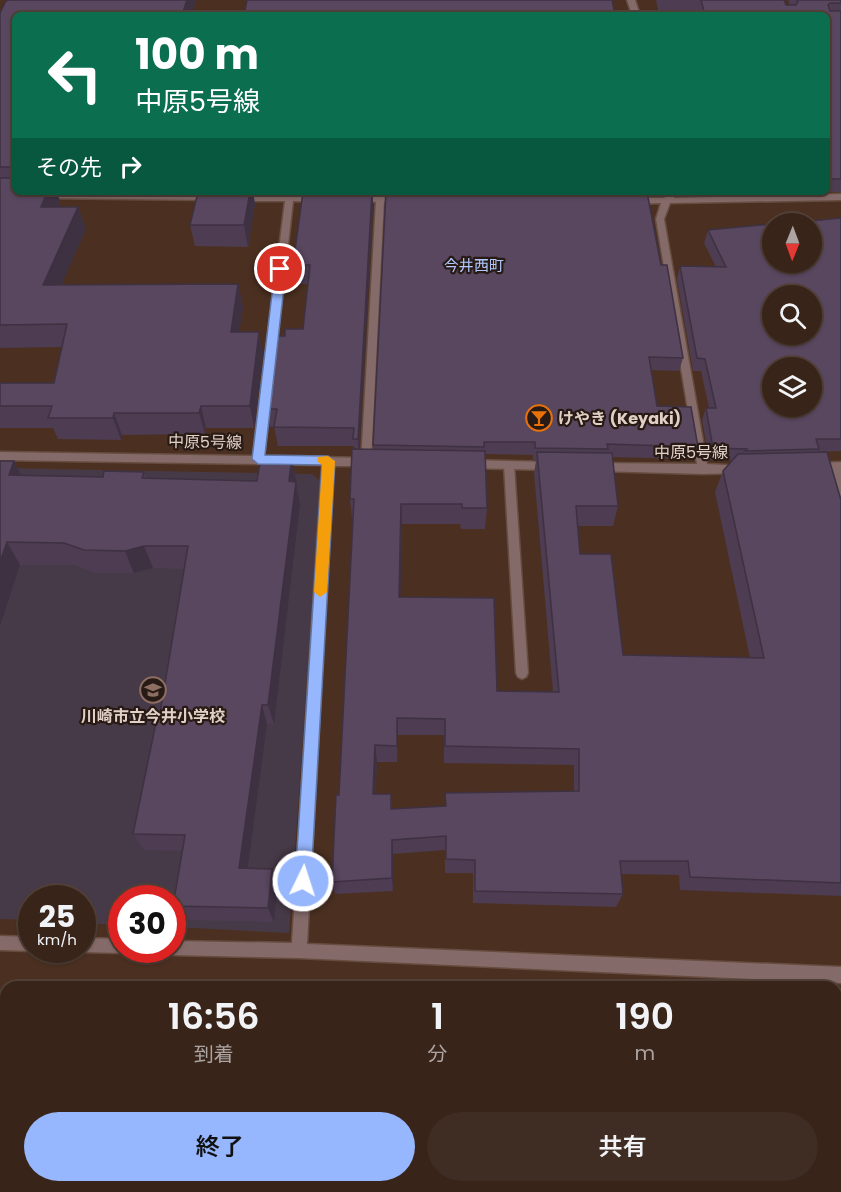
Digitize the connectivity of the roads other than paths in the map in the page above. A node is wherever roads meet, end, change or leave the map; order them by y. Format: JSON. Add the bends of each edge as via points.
{"nodes":[{"id":1,"x":290,"y":195,"type":"edge"},
{"id":2,"x":673,"y":195,"type":"edge"},
{"id":3,"x":783,"y":195,"type":"edge"},
{"id":4,"x":36,"y":196,"type":"edge"},
{"id":5,"x":841,"y":197,"type":"edge"},
{"id":6,"x":334,"y":199,"type":"edge"},
{"id":7,"x":345,"y":199,"type":"edge"},
{"id":8,"x":380,"y":200,"type":"junction"},
{"id":9,"x":416,"y":201,"type":"edge"},
{"id":10,"x":622,"y":201,"type":"edge"},
{"id":11,"x":666,"y":201,"type":"junction"},
{"id":12,"x":0,"y":456,"type":"edge"},
{"id":13,"x":258,"y":459,"type":"junction"},
{"id":14,"x":328,"y":461,"type":"junction"},
{"id":15,"x":457,"y":464,"type":"edge"},
{"id":16,"x":509,"y":465,"type":"junction"},
{"id":17,"x":561,"y":466,"type":"edge"},
{"id":18,"x":837,"y":466,"type":"edge"},
{"id":19,"x":581,"y":467,"type":"edge"},
{"id":20,"x":809,"y":467,"type":"edge"},
{"id":21,"x":750,"y":468,"type":"edge"},
{"id":22,"x":703,"y":470,"type":"junction"},
{"id":23,"x":841,"y":493,"type":"edge"},
{"id":24,"x":522,"y":673,"type":"dead end"},
{"id":25,"x":0,"y":943,"type":"edge"},
{"id":26,"x":18,"y":944,"type":"edge"},
{"id":27,"x":186,"y":948,"type":"edge"},
{"id":28,"x":299,"y":951,"type":"junction"},
{"id":29,"x":841,"y":975,"type":"edge"}],
"edges":[{"from":1,"to":4,"type":"street"},
{"from":1,"to":6,"type":"street"},
{"from":1,"to":13,"type":"street"},
{"from":2,"to":11,"type":"street"},
{"from":3,"to":5,"type":"street"},
{"from":3,"to":11,"type":"street"},
{"from":7,"to":8,"type":"street"},
{"from":8,"to":9,"type":"street"},
{"from":8,"to":14,"type":"street","name":"中原5号線","via":[[372,462]]},
{"from":10,"to":11,"type":"street"},
{"from":11,"to":22,"type":"street","via":[[660,219]]},
{"from":12,"to":13,"type":"street","name":"中原5号線"},
{"from":13,"to":14,"type":"street","name":"中原5号線"},
{"from":14,"to":28,"type":"street"},
{"from":15,"to":16,"type":"street"},
{"from":16,"to":17,"type":"street"},
{"from":16,"to":24,"type":"street"},
{"from":18,"to":20,"type":"street"},
{"from":18,"to":23,"type":"street"},
{"from":19,"to":22,"type":"street","name":"中原5号線"},
{"from":21,"to":22,"type":"street","name":"中原5号線"},
{"from":25,"to":26,"type":"street"},
{"from":27,"to":28,"type":"street"},
{"from":28,"to":29,"type":"street"}]}
